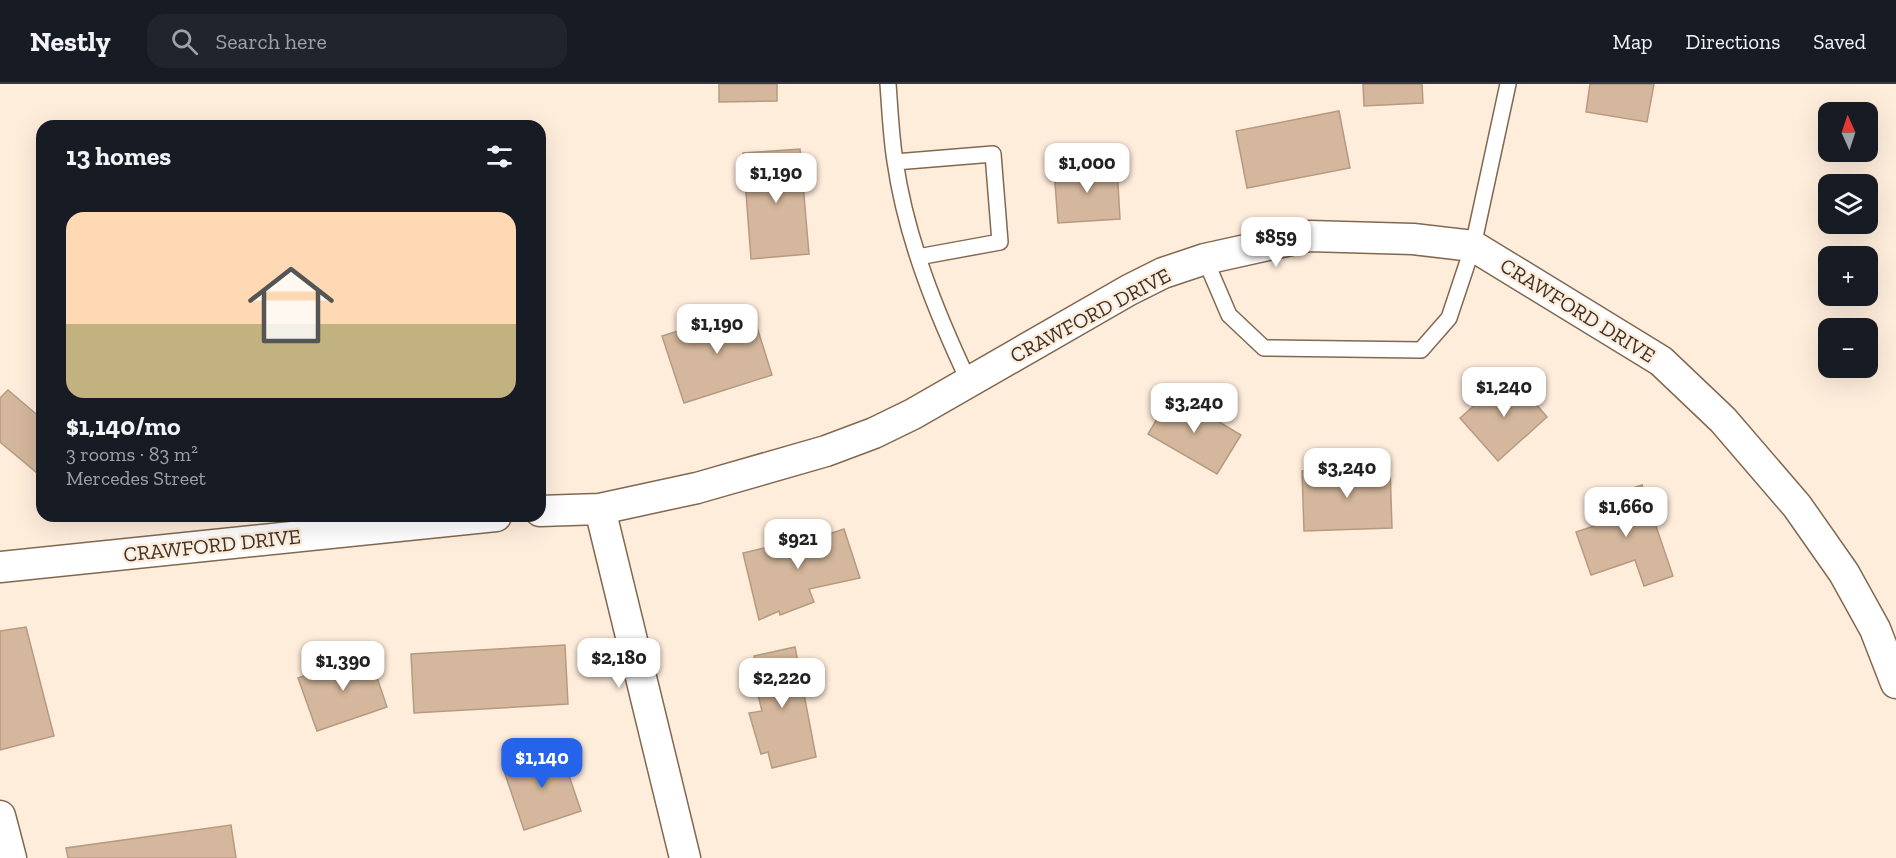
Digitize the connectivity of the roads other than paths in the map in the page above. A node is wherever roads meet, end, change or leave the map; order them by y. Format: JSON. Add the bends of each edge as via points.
{"nodes":[{"id":1,"x":888,"y":84,"type":"edge"},
{"id":2,"x":1509,"y":84,"type":"edge"},
{"id":3,"x":895,"y":162,"type":"junction"},
{"id":4,"x":1473,"y":246,"type":"junction"},
{"id":5,"x":918,"y":257,"type":"junction"},
{"id":6,"x":1205,"y":259,"type":"junction"},
{"id":7,"x":969,"y":382,"type":"junction"},
{"id":8,"x":600,"y":509,"type":"junction"},
{"id":9,"x":546,"y":511,"type":"edge"},
{"id":10,"x":438,"y":522,"type":"edge"},
{"id":11,"x":0,"y":567,"type":"edge"},
{"id":12,"x":1896,"y":683,"type":"edge"},
{"id":13,"x":0,"y":816,"type":"edge"},
{"id":14,"x":11,"y":858,"type":"edge"},
{"id":15,"x":685,"y":858,"type":"edge"}],
"edges":[{"from":1,"to":3,"type":"lane"},
{"from":2,"to":4,"type":"lane"},
{"from":3,"to":5,"type":"lane"},
{"from":3,"to":5,"type":"lane","via":[[993,154],[1000,242]]},
{"from":4,"to":6,"type":"street","name":"CRAWFORD DRIVE","via":[[1413,239],[1309,236]]},
{"from":4,"to":6,"type":"lane","via":[[1449,318],[1421,350],[1264,348],[1229,315]]},
{"from":4,"to":12,"type":"street","name":"CRAWFORD DRIVE","via":[[1661,361],[1723,420],[1797,506],[1844,573],[1875,629]]},
{"from":5,"to":7,"type":"lane","via":[[936,311]]},
{"from":6,"to":7,"type":"street","name":"CRAWFORD DRIVE","via":[[1129,290]]},
{"from":7,"to":8,"type":"street","name":"CRAWFORD DRIVE","via":[[903,419],[826,451],[697,488]]},
{"from":8,"to":9,"type":"street","name":"CRAWFORD DRIVE"},
{"from":8,"to":15,"type":"street"},
{"from":10,"to":11,"type":"street","name":"CRAWFORD DRIVE"},
{"from":13,"to":14,"type":"street"}]}
